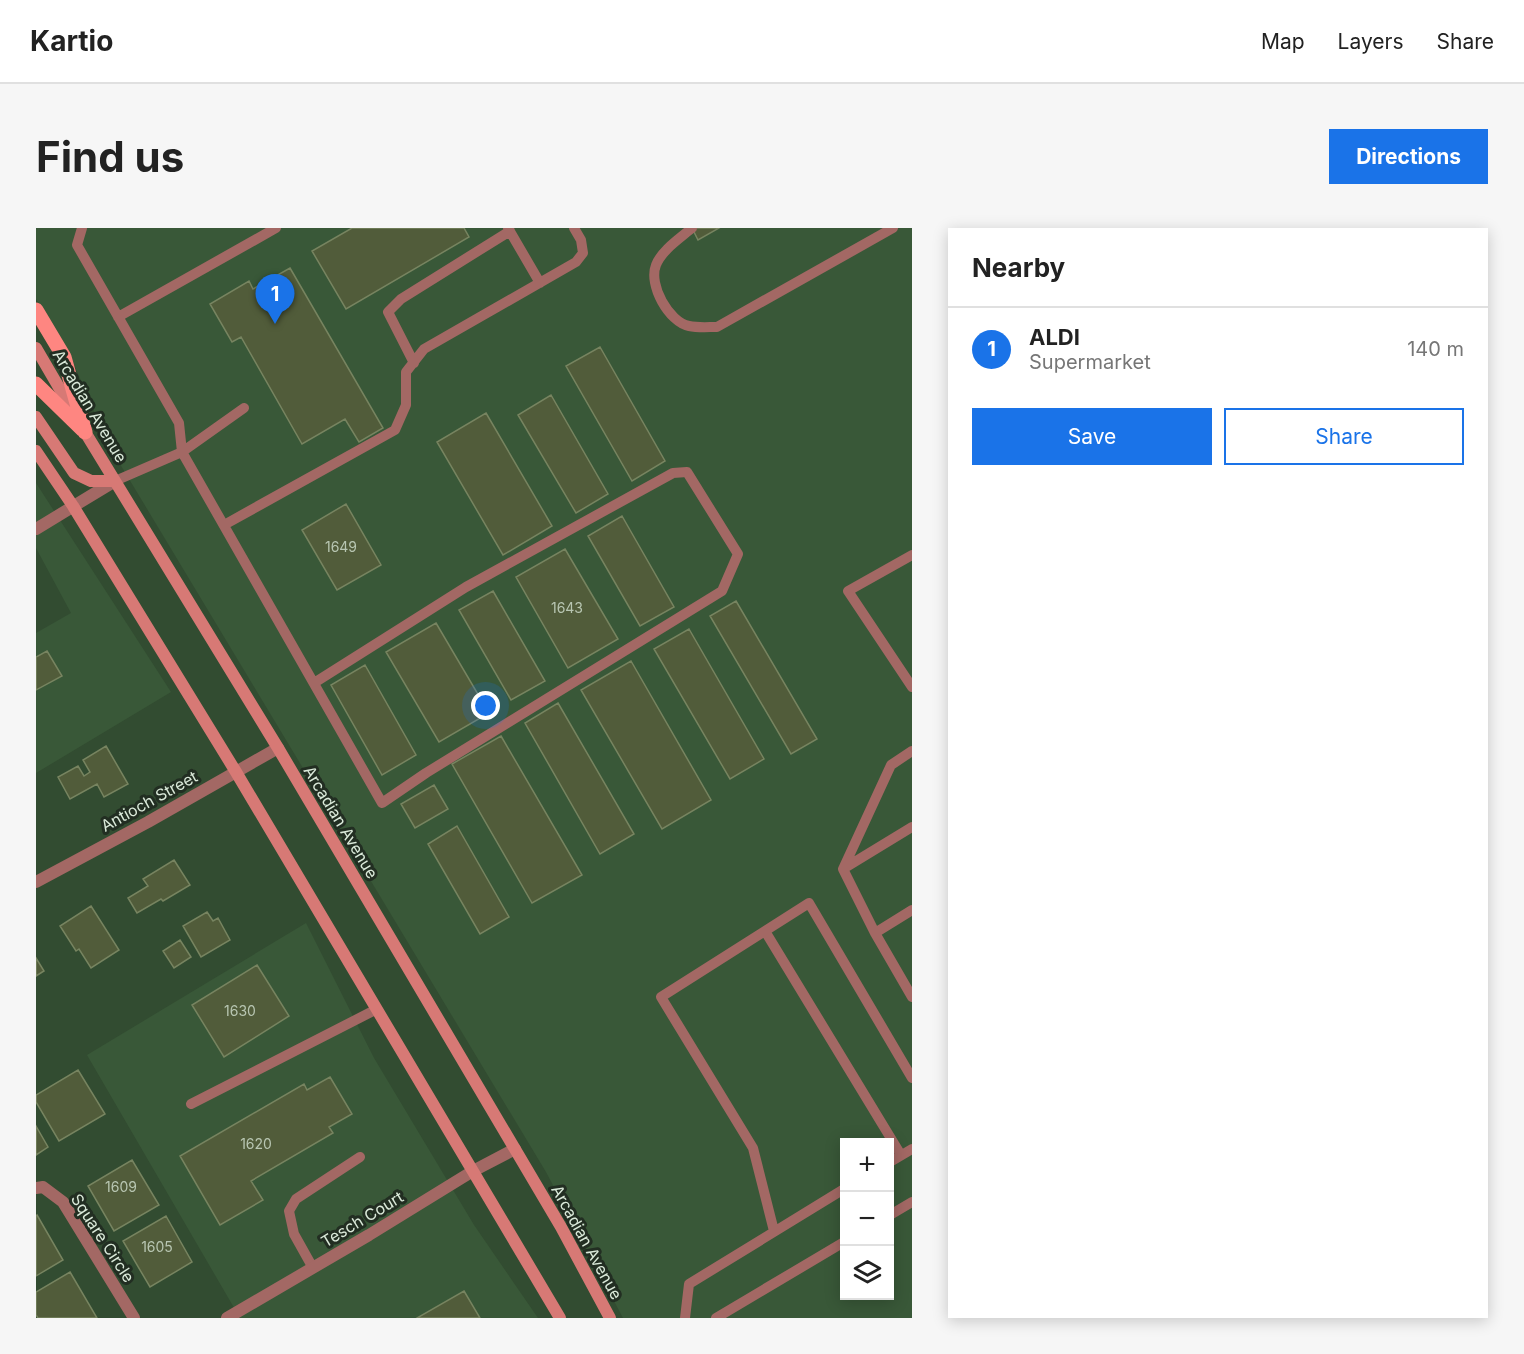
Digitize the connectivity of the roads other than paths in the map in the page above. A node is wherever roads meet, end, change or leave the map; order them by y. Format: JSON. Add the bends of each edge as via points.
{"nodes":[{"id":1,"x":81,"y":228,"type":"edge"},
{"id":2,"x":276,"y":228,"type":"edge"},
{"id":3,"x":574,"y":228,"type":"edge"},
{"id":4,"x":692,"y":228,"type":"edge"},
{"id":5,"x":893,"y":228,"type":"edge"},
{"id":6,"x":509,"y":230,"type":"edge"},
{"id":7,"x":540,"y":283,"type":"junction"},
{"id":8,"x":36,"y":310,"type":"edge"},
{"id":9,"x":118,"y":317,"type":"junction"},
{"id":10,"x":36,"y":348,"type":"edge"},
{"id":11,"x":414,"y":363,"type":"junction"},
{"id":12,"x":36,"y":384,"type":"edge"},
{"id":13,"x":244,"y":408,"type":"dead end"},
{"id":14,"x":36,"y":417,"type":"edge"},
{"id":15,"x":85,"y":432,"type":"junction"},
{"id":16,"x":36,"y":451,"type":"edge"},
{"id":17,"x":182,"y":452,"type":"junction"},
{"id":18,"x":115,"y":481,"type":"junction"},
{"id":19,"x":73,"y":506,"type":"junction"},
{"id":20,"x":225,"y":525,"type":"junction"},
{"id":21,"x":36,"y":529,"type":"edge"},
{"id":22,"x":912,"y":555,"type":"edge"},
{"id":23,"x":314,"y":683,"type":"junction"},
{"id":24,"x":912,"y":687,"type":"edge"},
{"id":25,"x":278,"y":748,"type":"junction"},
{"id":26,"x":912,"y":752,"type":"edge"},
{"id":27,"x":236,"y":772,"type":"junction"},
{"id":28,"x":912,"y":827,"type":"edge"},
{"id":29,"x":843,"y":869,"type":"junction"},
{"id":30,"x":36,"y":882,"type":"edge"},
{"id":31,"x":912,"y":910,"type":"edge"},
{"id":32,"x":765,"y":931,"type":"junction"},
{"id":33,"x":875,"y":933,"type":"junction"},
{"id":34,"x":910,"y":989,"type":"edge"},
{"id":35,"x":377,"y":1009,"type":"junction"},
{"id":36,"x":912,"y":1078,"type":"edge"},
{"id":37,"x":191,"y":1104,"type":"dead end"},
{"id":38,"x":515,"y":1149,"type":"junction"},
{"id":39,"x":912,"y":1149,"type":"edge"},
{"id":40,"x":901,"y":1155,"type":"junction"},
{"id":41,"x":360,"y":1157,"type":"dead end"},
{"id":42,"x":894,"y":1159,"type":"edge"},
{"id":43,"x":473,"y":1171,"type":"junction"},
{"id":44,"x":36,"y":1188,"type":"edge"},
{"id":45,"x":840,"y":1191,"type":"edge"},
{"id":46,"x":912,"y":1202,"type":"edge"},
{"id":47,"x":894,"y":1213,"type":"edge"},
{"id":48,"x":774,"y":1231,"type":"junction"},
{"id":49,"x":840,"y":1244,"type":"edge"},
{"id":50,"x":313,"y":1268,"type":"junction"},
{"id":51,"x":135,"y":1318,"type":"edge"},
{"id":52,"x":227,"y":1318,"type":"edge"},
{"id":53,"x":560,"y":1318,"type":"edge"},
{"id":54,"x":609,"y":1318,"type":"edge"},
{"id":55,"x":685,"y":1318,"type":"edge"},
{"id":56,"x":716,"y":1318,"type":"edge"}],
"edges":[{"from":1,"to":9,"type":"lane","via":[[76,245]]},
{"from":2,"to":9,"type":"lane"},
{"from":3,"to":7,"type":"lane","via":[[583,253],[576,262]]},
{"from":4,"to":5,"type":"lane","via":[[666,251],[656,266],[659,296],[671,316],[687,326],[717,327]]},
{"from":6,"to":7,"type":"lane"},
{"from":6,"to":11,"type":"lane","via":[[401,299],[388,312]]},
{"from":7,"to":11,"type":"lane","via":[[424,349]]},
{"from":8,"to":15,"type":"main road","via":[[64,357]]},
{"from":9,"to":17,"type":"lane","via":[[179,423]]},
{"from":10,"to":15,"type":"main road","name":"Arcadian Avenue"},
{"from":11,"to":20,"type":"lane","via":[[406,372],[406,405],[395,430]]},
{"from":12,"to":15,"type":"main road"},
{"from":13,"to":17,"type":"lane"},
{"from":14,"to":18,"type":"main road","via":[[74,473],[92,481]]},
{"from":15,"to":18,"type":"main road","name":"Arcadian Avenue"},
{"from":16,"to":19,"type":"main road"},
{"from":17,"to":18,"type":"lane"},
{"from":17,"to":20,"type":"lane"},
{"from":18,"to":19,"type":"street"},
{"from":18,"to":25,"type":"main road","name":"Arcadian Avenue"},
{"from":19,"to":21,"type":"street"},
{"from":19,"to":27,"type":"main road"},
{"from":20,"to":23,"type":"lane"},
{"from":22,"to":24,"type":"lane","via":[[848,591]]},
{"from":23,"to":23,"type":"lane","via":[[466,587],[673,473],[687,472],[738,554],[722,591],[382,803]]},
{"from":25,"to":27,"type":"street","name":"Antioch Street"},
{"from":25,"to":38,"type":"main road","name":"Arcadian Avenue"},
{"from":26,"to":29,"type":"lane","via":[[891,765]]},
{"from":27,"to":30,"type":"street","name":"Antioch Street"},
{"from":27,"to":35,"type":"main road"},
{"from":28,"to":29,"type":"lane"},
{"from":29,"to":33,"type":"lane"},
{"from":31,"to":33,"type":"lane"},
{"from":32,"to":36,"type":"lane","via":[[809,903]]},
{"from":32,"to":40,"type":"lane"},
{"from":32,"to":48,"type":"lane","via":[[661,997],[753,1148]]},
{"from":33,"to":34,"type":"lane"},
{"from":35,"to":37,"type":"lane"},
{"from":35,"to":43,"type":"main road"},
{"from":38,"to":43,"type":"street","name":"Tesch Court"},
{"from":38,"to":54,"type":"main road","name":"Arcadian Avenue"},
{"from":39,"to":40,"type":"lane"},
{"from":40,"to":42,"type":"lane"},
{"from":41,"to":50,"type":"lane","via":[[296,1199],[289,1211],[294,1234]]},
{"from":43,"to":50,"type":"street","name":"Tesch Court"},
{"from":43,"to":53,"type":"main road"},
{"from":44,"to":51,"type":"street","name":"Square Circle","via":[[43,1187],[63,1202]]},
{"from":45,"to":48,"type":"lane"},
{"from":46,"to":47,"type":"lane"},
{"from":48,"to":55,"type":"lane","via":[[689,1284]]},
{"from":49,"to":56,"type":"lane"},
{"from":50,"to":52,"type":"street","name":"Tesch Court"}]}
